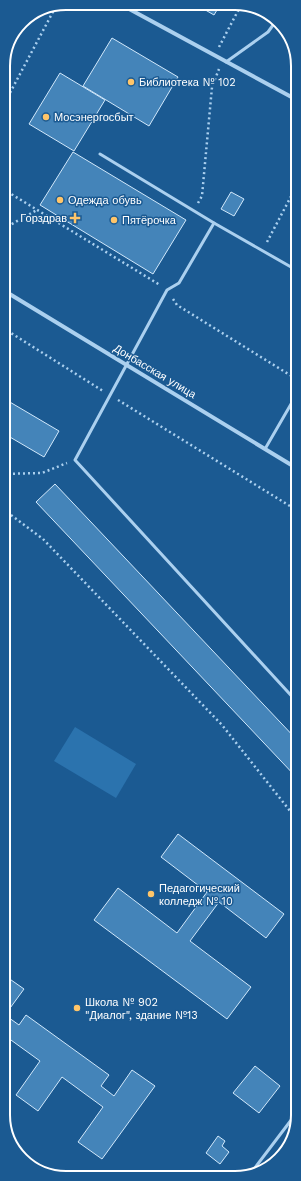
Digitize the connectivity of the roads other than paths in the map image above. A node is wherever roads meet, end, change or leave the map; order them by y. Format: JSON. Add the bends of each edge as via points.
{"nodes":[{"id":1,"x":131,"y":10,"type":"edge"},
{"id":2,"x":273,"y":25,"type":"edge"},
{"id":3,"x":224,"y":62,"type":"junction"},
{"id":4,"x":291,"y":97,"type":"edge"},
{"id":5,"x":100,"y":154,"type":"dead end"},
{"id":6,"x":214,"y":223,"type":"junction"},
{"id":7,"x":291,"y":267,"type":"edge"},
{"id":8,"x":10,"y":294,"type":"edge"},
{"id":9,"x":126,"y":364,"type":"junction"},
{"id":10,"x":291,"y":404,"type":"edge"},
{"id":11,"x":265,"y":449,"type":"junction"},
{"id":12,"x":291,"y":465,"type":"edge"},
{"id":13,"x":291,"y":695,"type":"edge"},
{"id":14,"x":290,"y":1121,"type":"edge"},
{"id":15,"x":256,"y":1167,"type":"edge"}],
"edges":[{"from":1,"to":3,"type":"street"},
{"from":2,"to":3,"type":"lane","via":[[268,32]]},
{"from":3,"to":4,"type":"street"},
{"from":5,"to":6,"type":"lane"},
{"from":6,"to":7,"type":"lane"},
{"from":6,"to":9,"type":"lane","via":[[179,282],[168,290]]},
{"from":8,"to":9,"type":"street","name":"Донбасская улица"},
{"from":9,"to":11,"type":"street","name":"Донбасская улица"},
{"from":9,"to":13,"type":"lane","via":[[75,460]]},
{"from":10,"to":11,"type":"lane"},
{"from":11,"to":12,"type":"street","name":"Донбасская улица"},
{"from":14,"to":15,"type":"lane"}]}
